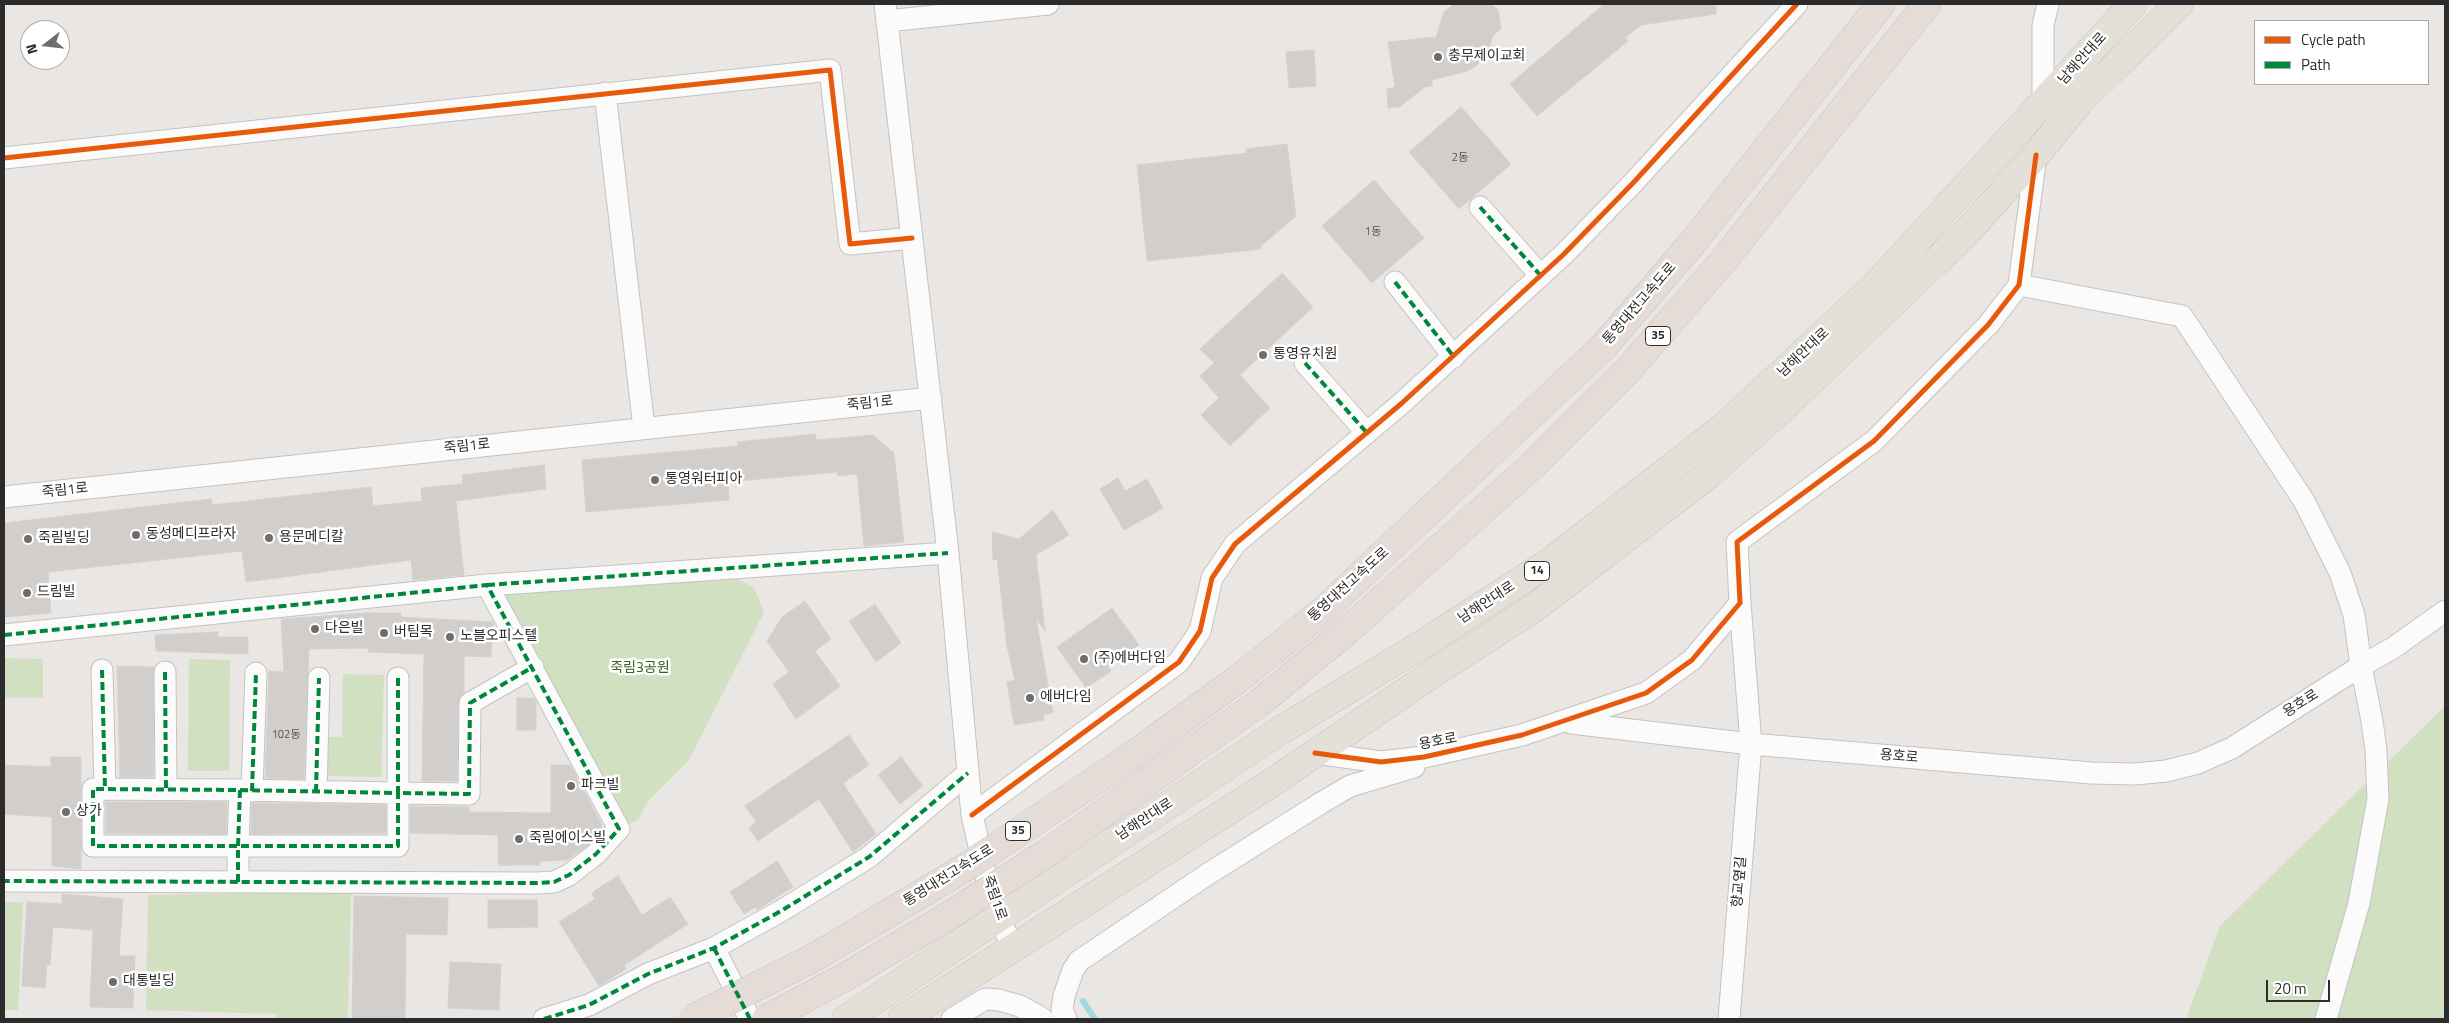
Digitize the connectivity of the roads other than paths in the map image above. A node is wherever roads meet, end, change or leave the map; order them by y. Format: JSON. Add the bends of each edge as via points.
{"nodes":[{"id":1,"x":1048,"y":4,"type":"edge"},
{"id":2,"x":1797,"y":4,"type":"edge"},
{"id":3,"x":1881,"y":4,"type":"edge"},
{"id":4,"x":1927,"y":4,"type":"edge"},
{"id":5,"x":2048,"y":4,"type":"edge"},
{"id":6,"x":2133,"y":4,"type":"edge"},
{"id":7,"x":2179,"y":4,"type":"edge"},
{"id":8,"x":886,"y":13,"type":"edge"},
{"id":9,"x":605,"y":93,"type":"junction"},
{"id":10,"x":2043,"y":103,"type":"junction"},
{"id":11,"x":2036,"y":155,"type":"junction"},
{"id":12,"x":4,"y":158,"type":"edge"},
{"id":13,"x":1480,"y":207,"type":"dead end"},
{"id":14,"x":912,"y":238,"type":"junction"},
{"id":15,"x":1541,"y":276,"type":"junction"},
{"id":16,"x":1395,"y":282,"type":"dead end"},
{"id":17,"x":2020,"y":285,"type":"junction"},
{"id":18,"x":1454,"y":357,"type":"junction"},
{"id":19,"x":1306,"y":363,"type":"dead end"},
{"id":20,"x":931,"y":398,"type":"junction"},
{"id":21,"x":644,"y":428,"type":"junction"},
{"id":22,"x":1367,"y":433,"type":"junction"},
{"id":23,"x":4,"y":497,"type":"edge"},
{"id":24,"x":948,"y":553,"type":"junction"},
{"id":25,"x":487,"y":584,"type":"junction"},
{"id":26,"x":1740,"y":603,"type":"junction"},
{"id":27,"x":2445,"y":611,"type":"edge"},
{"id":28,"x":4,"y":636,"type":"edge"},
{"id":29,"x":2361,"y":666,"type":"junction"},
{"id":30,"x":533,"y":667,"type":"junction"},
{"id":31,"x":102,"y":670,"type":"dead end"},
{"id":32,"x":165,"y":672,"type":"dead end"},
{"id":33,"x":256,"y":673,"type":"dead end"},
{"id":34,"x":320,"y":678,"type":"dead end"},
{"id":35,"x":398,"y":678,"type":"dead end"},
{"id":36,"x":1563,"y":722,"type":"junction"},
{"id":37,"x":1751,"y":744,"type":"junction"},
{"id":38,"x":1469,"y":747,"type":"junction"},
{"id":39,"x":1315,"y":753,"type":"junction"},
{"id":40,"x":968,"y":773,"type":"junction"},
{"id":41,"x":105,"y":789,"type":"junction"},
{"id":42,"x":166,"y":789,"type":"junction"},
{"id":43,"x":246,"y":790,"type":"junction"},
{"id":44,"x":316,"y":792,"type":"junction"},
{"id":45,"x":398,"y":793,"type":"junction"},
{"id":46,"x":972,"y":815,"type":"junction"},
{"id":47,"x":238,"y":846,"type":"junction"},
{"id":48,"x":4,"y":881,"type":"edge"},
{"id":49,"x":238,"y":882,"type":"junction"},
{"id":50,"x":998,"y":917,"type":"junction"},
{"id":51,"x":714,"y":948,"type":"junction"},
{"id":52,"x":1014,"y":949,"type":"junction"},
{"id":53,"x":544,"y":1019,"type":"edge"},
{"id":54,"x":692,"y":1019,"type":"edge"},
{"id":55,"x":750,"y":1019,"type":"edge"},
{"id":56,"x":766,"y":1019,"type":"edge"},
{"id":57,"x":846,"y":1019,"type":"edge"},
{"id":58,"x":902,"y":1019,"type":"edge"},
{"id":59,"x":952,"y":1019,"type":"edge"},
{"id":60,"x":1043,"y":1019,"type":"edge"},
{"id":61,"x":1066,"y":1019,"type":"edge"},
{"id":62,"x":1729,"y":1019,"type":"edge"},
{"id":63,"x":2326,"y":1019,"type":"edge"}],
"edges":[{"from":1,"to":8,"type":"street"},
{"from":2,"to":15,"type":"street","via":[[1640,176]]},
{"from":3,"to":54,"type":"highway","name":"통영대전고속도로","number":"35","bridge":true,"via":[[1694,241],[1604,346],[1324,610],[1231,685],[971,864],[815,957]]},
{"from":4,"to":56,"type":"highway","number":"35","bridge":true,"via":[[1724,260],[1628,370],[1531,467],[1348,630],[1259,702],[1047,853],[879,957]]},
{"from":5,"to":10,"type":"street","via":[[2043,25]]},
{"from":6,"to":10,"type":"main road","name":"남해안대로","number":"14"},
{"from":7,"to":11,"type":"main road","name":"남해안대로","number":"14","via":[[2079,102]]},
{"from":8,"to":14,"type":"street","name":"죽림1로"},
{"from":9,"to":12,"type":"street"},
{"from":9,"to":14,"type":"street","via":[[830,70],[850,244]]},
{"from":9,"to":21,"type":"street"},
{"from":10,"to":50,"type":"main road","name":"남해안대로","number":"14","via":[[1875,286],[1710,438],[1550,562],[1278,732]]},
{"from":11,"to":17,"type":"street"},
{"from":11,"to":39,"type":"main road","name":"남해안대로","number":"14","via":[[1959,240],[1708,476],[1537,606]]},
{"from":13,"to":15,"type":"street"},
{"from":14,"to":20,"type":"street","name":"죽림1로"},
{"from":15,"to":18,"type":"street"},
{"from":16,"to":18,"type":"street"},
{"from":17,"to":26,"type":"street","name":"향교옆길","via":[[1988,325],[1874,440],[1736,542]]},
{"from":17,"to":29,"type":"street","via":[[2182,316],[2304,500],[2340,573],[2354,615]]},
{"from":18,"to":22,"type":"street"},
{"from":19,"to":22,"type":"street"},
{"from":20,"to":21,"type":"street","name":"죽림1로"},
{"from":20,"to":24,"type":"street","name":"죽림1로"},
{"from":21,"to":23,"type":"street","name":"죽림1로"},
{"from":22,"to":46,"type":"street","via":[[1235,544],[1212,578],[1200,631],[1179,662]]},
{"from":24,"to":25,"type":"street"},
{"from":24,"to":40,"type":"street","name":"죽림1로"},
{"from":25,"to":28,"type":"street"},
{"from":25,"to":30,"type":"street"},
{"from":26,"to":36,"type":"street","via":[[1692,660],[1646,693]]},
{"from":26,"to":37,"type":"street","name":"향교옆길"},
{"from":27,"to":29,"type":"street","name":"용호로"},
{"from":29,"to":37,"type":"street","name":"용호로","via":[[2232,748],[2198,763],[2166,771],[2091,773]]},
{"from":29,"to":63,"type":"street","via":[[2376,750],[2378,799],[2359,902]]},
{"from":30,"to":45,"type":"street","via":[[470,703],[469,794]]},
{"from":30,"to":49,"type":"street","via":[[619,830],[569,875],[554,882],[537,883]]},
{"from":31,"to":41,"type":"street"},
{"from":32,"to":42,"type":"street"},
{"from":33,"to":43,"type":"street"},
{"from":34,"to":44,"type":"street"},
{"from":35,"to":45,"type":"street"},
{"from":36,"to":37,"type":"street","name":"용호로"},
{"from":36,"to":38,"type":"street","name":"용호로"},
{"from":37,"to":62,"type":"street","name":"향교옆길"},
{"from":38,"to":39,"type":"street","name":"용호로","via":[[1381,762]]},
{"from":38,"to":61,"type":"street","via":[[1350,786],[1208,874],[1079,960],[1064,996],[1062,1010]]},
{"from":39,"to":52,"type":"main road","name":"남해안대로","number":"14"},
{"from":40,"to":46,"type":"street","name":"죽림1로"},
{"from":40,"to":51,"type":"street","via":[[869,857]]},
{"from":41,"to":42,"type":"street"},
{"from":41,"to":47,"type":"street","via":[[93,789],[93,846]]},
{"from":42,"to":43,"type":"street"},
{"from":43,"to":44,"type":"street"},
{"from":43,"to":47,"type":"street"},
{"from":44,"to":45,"type":"street"},
{"from":45,"to":47,"type":"street","via":[[398,846]]},
{"from":46,"to":50,"type":"street","name":"죽림1로"},
{"from":47,"to":49,"type":"street"},
{"from":48,"to":49,"type":"street"},
{"from":50,"to":52,"type":"street","name":"죽림1로"},
{"from":50,"to":57,"type":"main road","name":"남해안대로","number":"14"},
{"from":51,"to":53,"type":"street","via":[[648,974],[589,1004]]},
{"from":51,"to":55,"type":"street"},
{"from":52,"to":58,"type":"main road","name":"남해안대로","number":"14"},
{"from":59,"to":60,"type":"street","via":[[985,999],[1020,1006]]}]}
